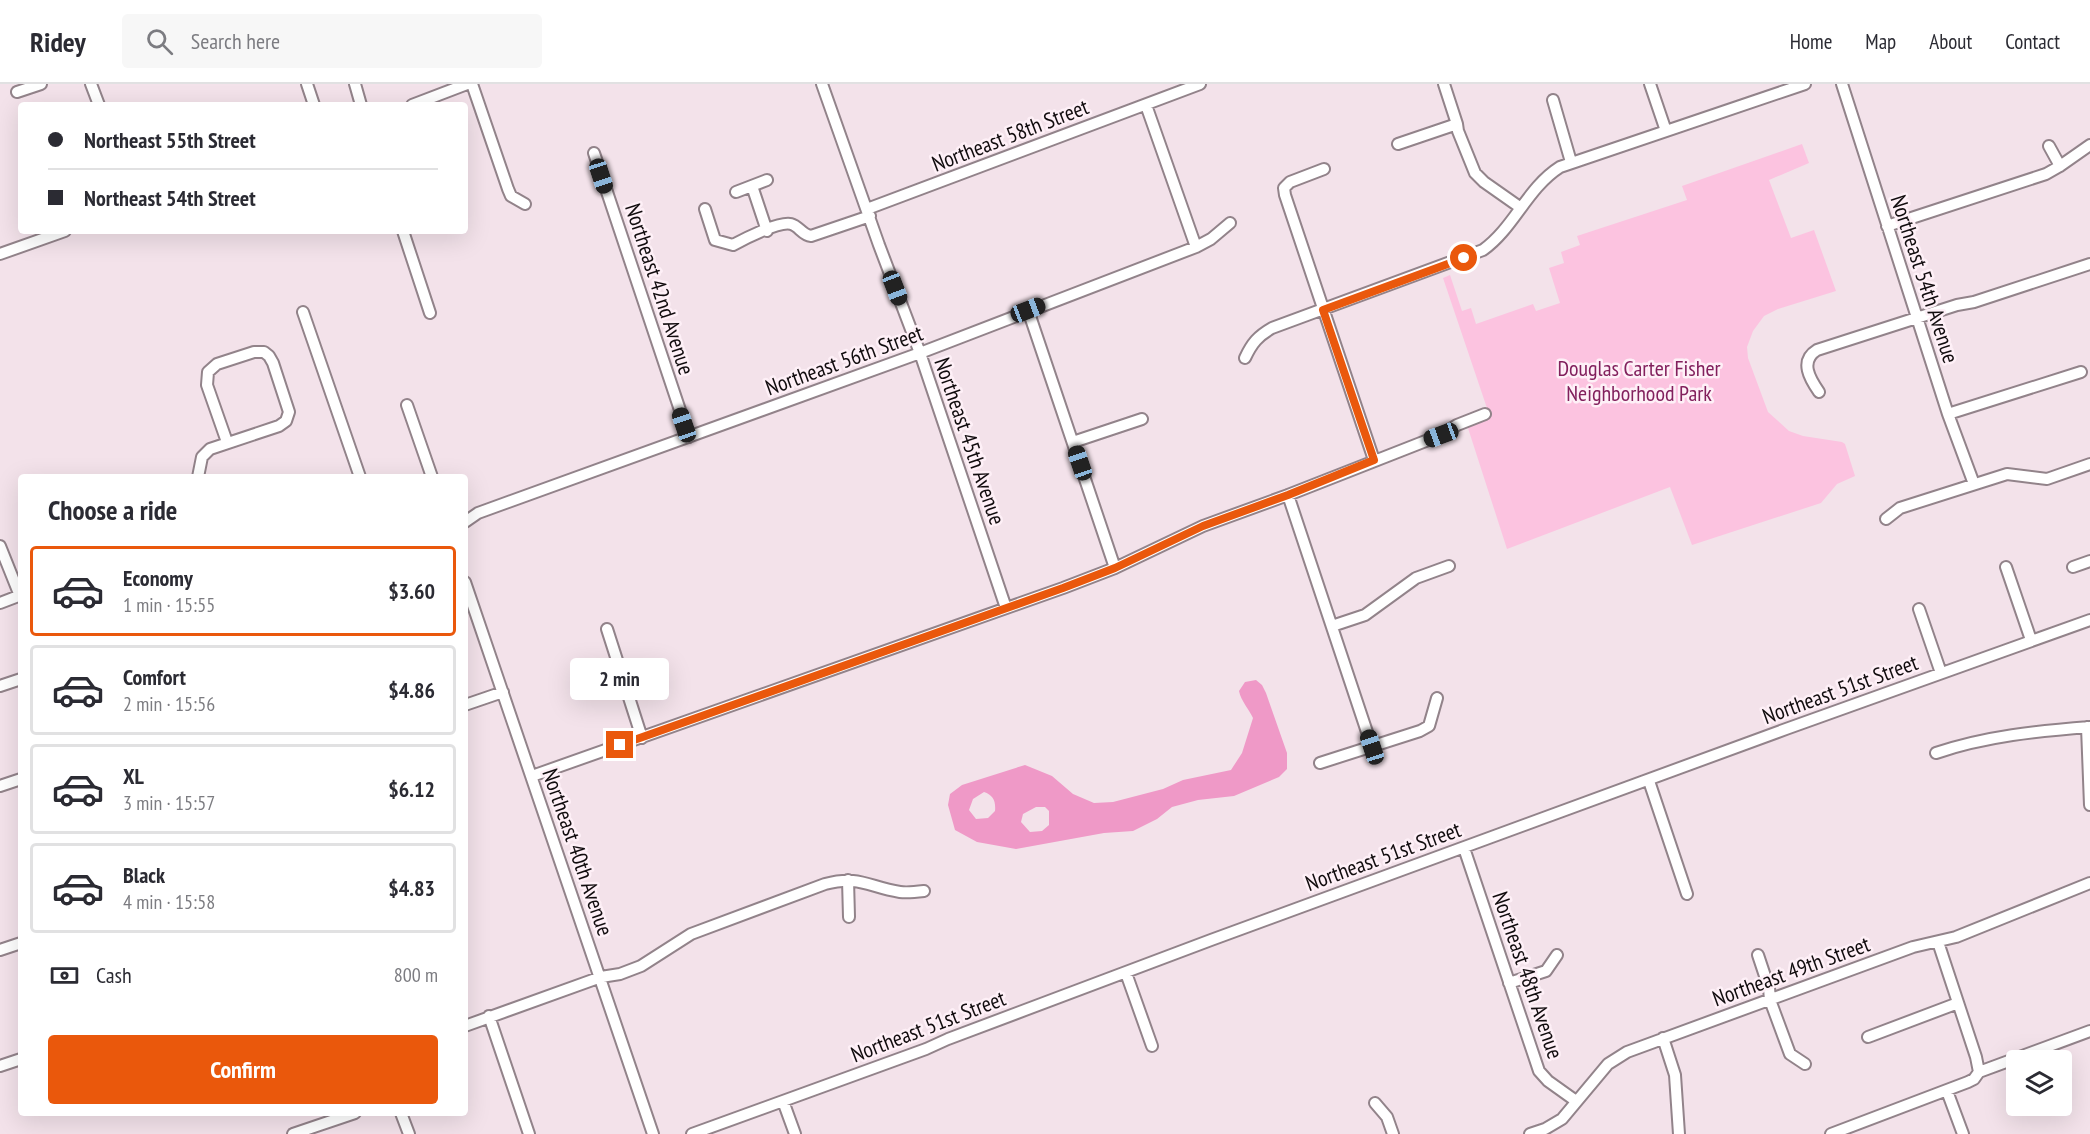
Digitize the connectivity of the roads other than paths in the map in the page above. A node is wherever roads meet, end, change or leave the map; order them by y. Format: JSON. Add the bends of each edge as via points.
{"nodes":[{"id":1,"x":41,"y":84,"type":"edge"},
{"id":2,"x":91,"y":84,"type":"edge"},
{"id":3,"x":307,"y":84,"type":"edge"},
{"id":4,"x":355,"y":84,"type":"edge"},
{"id":5,"x":469,"y":84,"type":"edge"},
{"id":6,"x":822,"y":84,"type":"edge"},
{"id":7,"x":1200,"y":84,"type":"edge"},
{"id":8,"x":1444,"y":84,"type":"edge"},
{"id":9,"x":1650,"y":84,"type":"edge"},
{"id":10,"x":1805,"y":84,"type":"edge"},
{"id":11,"x":1842,"y":84,"type":"edge"},
{"id":12,"x":18,"y":92,"type":"dead end"},
{"id":13,"x":1552,"y":100,"type":"dead end"},
{"id":14,"x":98,"y":102,"type":"edge"},
{"id":15,"x":313,"y":102,"type":"edge"},
{"id":16,"x":360,"y":102,"type":"edge"},
{"id":17,"x":420,"y":102,"type":"edge"},
{"id":18,"x":1146,"y":105,"type":"junction"},
{"id":19,"x":1457,"y":124,"type":"junction"},
{"id":20,"x":1666,"y":131,"type":"junction"},
{"id":21,"x":1398,"y":144,"type":"dead end"},
{"id":22,"x":2090,"y":145,"type":"edge"},
{"id":23,"x":2049,"y":146,"type":"dead end"},
{"id":24,"x":594,"y":153,"type":"dead end"},
{"id":25,"x":1571,"y":162,"type":"junction"},
{"id":26,"x":2060,"y":166,"type":"junction"},
{"id":27,"x":1324,"y":169,"type":"dead end"},
{"id":28,"x":767,"y":180,"type":"dead end"},
{"id":29,"x":752,"y":186,"type":"junction"},
{"id":30,"x":736,"y":192,"type":"dead end"},
{"id":31,"x":525,"y":204,"type":"dead end"},
{"id":32,"x":1521,"y":208,"type":"junction"},
{"id":33,"x":705,"y":209,"type":"dead end"},
{"id":34,"x":869,"y":213,"type":"junction"},
{"id":35,"x":1230,"y":223,"type":"dead end"},
{"id":36,"x":1887,"y":225,"type":"junction"},
{"id":37,"x":766,"y":231,"type":"junction"},
{"id":38,"x":57,"y":234,"type":"edge"},
{"id":39,"x":404,"y":234,"type":"edge"},
{"id":40,"x":1196,"y":247,"type":"junction"},
{"id":41,"x":0,"y":254,"type":"edge"},
{"id":42,"x":2090,"y":264,"type":"edge"},
{"id":43,"x":1028,"y":310,"type":"junction"},
{"id":44,"x":1323,"y":310,"type":"junction"},
{"id":45,"x":303,"y":312,"type":"dead end"},
{"id":46,"x":430,"y":313,"type":"dead end"},
{"id":47,"x":1917,"y":317,"type":"junction"},
{"id":48,"x":920,"y":353,"type":"junction"},
{"id":49,"x":1245,"y":358,"type":"dead end"},
{"id":50,"x":2081,"y":372,"type":"dead end"},
{"id":51,"x":1819,"y":392,"type":"dead end"},
{"id":52,"x":407,"y":405,"type":"dead end"},
{"id":53,"x":1485,"y":414,"type":"dead end"},
{"id":54,"x":1948,"y":414,"type":"junction"},
{"id":55,"x":1142,"y":419,"type":"dead end"},
{"id":56,"x":688,"y":437,"type":"junction"},
{"id":57,"x":227,"y":442,"type":"junction"},
{"id":58,"x":1073,"y":442,"type":"junction"},
{"id":59,"x":1374,"y":460,"type":"junction"},
{"id":60,"x":2090,"y":464,"type":"edge"},
{"id":61,"x":199,"y":474,"type":"edge"},
{"id":62,"x":359,"y":474,"type":"edge"},
{"id":63,"x":431,"y":474,"type":"edge"},
{"id":64,"x":1974,"y":484,"type":"junction"},
{"id":65,"x":1288,"y":495,"type":"junction"},
{"id":66,"x":1886,"y":519,"type":"dead end"},
{"id":67,"x":468,"y":520,"type":"edge"},
{"id":68,"x":0,"y":546,"type":"edge"},
{"id":69,"x":2090,"y":561,"type":"edge"},
{"id":70,"x":1449,"y":566,"type":"dead end"},
{"id":71,"x":2006,"y":567,"type":"dead end"},
{"id":72,"x":2073,"y":567,"type":"dead end"},
{"id":73,"x":1115,"y":568,"type":"junction"},
{"id":74,"x":18,"y":589,"type":"edge"},
{"id":75,"x":468,"y":591,"type":"edge"},
{"id":76,"x":18,"y":597,"type":"edge"},
{"id":77,"x":0,"y":603,"type":"edge"},
{"id":78,"x":1006,"y":608,"type":"junction"},
{"id":79,"x":1919,"y":609,"type":"dead end"},
{"id":80,"x":2090,"y":620,"type":"edge"},
{"id":81,"x":1332,"y":626,"type":"junction"},
{"id":82,"x":607,"y":630,"type":"dead end"},
{"id":83,"x":2031,"y":640,"type":"junction"},
{"id":84,"x":1941,"y":674,"type":"junction"},
{"id":85,"x":18,"y":679,"type":"edge"},
{"id":86,"x":0,"y":686,"type":"edge"},
{"id":87,"x":503,"y":692,"type":"junction"},
{"id":88,"x":1437,"y":698,"type":"dead end"},
{"id":89,"x":468,"y":704,"type":"edge"},
{"id":90,"x":2089,"y":727,"type":"edge"},
{"id":91,"x":642,"y":738,"type":"junction"},
{"id":92,"x":1372,"y":747,"type":"junction"},
{"id":93,"x":1936,"y":753,"type":"dead end"},
{"id":94,"x":1320,"y":763,"type":"dead end"},
{"id":95,"x":532,"y":776,"type":"junction"},
{"id":96,"x":18,"y":780,"type":"edge"},
{"id":97,"x":1649,"y":781,"type":"junction"},
{"id":98,"x":0,"y":786,"type":"edge"},
{"id":99,"x":2090,"y":804,"type":"edge"},
{"id":100,"x":1464,"y":848,"type":"junction"},
{"id":101,"x":848,"y":880,"type":"junction"},
{"id":102,"x":2090,"y":883,"type":"edge"},
{"id":103,"x":924,"y":891,"type":"dead end"},
{"id":104,"x":1687,"y":894,"type":"dead end"},
{"id":105,"x":849,"y":917,"type":"dead end"},
{"id":106,"x":1938,"y":942,"type":"junction"},
{"id":107,"x":18,"y":944,"type":"edge"},
{"id":108,"x":0,"y":950,"type":"edge"},
{"id":109,"x":1557,"y":955,"type":"dead end"},
{"id":110,"x":1758,"y":955,"type":"dead end"},
{"id":111,"x":1126,"y":973,"type":"junction"},
{"id":112,"x":601,"y":977,"type":"junction"},
{"id":113,"x":1509,"y":983,"type":"junction"},
{"id":114,"x":1770,"y":1000,"type":"junction"},
{"id":115,"x":1958,"y":1003,"type":"junction"},
{"id":116,"x":489,"y":1016,"type":"junction"},
{"id":117,"x":468,"y":1025,"type":"edge"},
{"id":118,"x":2090,"y":1031,"type":"edge"},
{"id":119,"x":1868,"y":1036,"type":"dead end"},
{"id":120,"x":1663,"y":1038,"type":"junction"},
{"id":121,"x":1152,"y":1046,"type":"dead end"},
{"id":122,"x":18,"y":1060,"type":"edge"},
{"id":123,"x":1805,"y":1064,"type":"dead end"},
{"id":124,"x":0,"y":1066,"type":"edge"},
{"id":125,"x":1979,"y":1072,"type":"junction"},
{"id":126,"x":1947,"y":1090,"type":"junction"},
{"id":127,"x":783,"y":1101,"type":"junction"},
{"id":128,"x":1576,"y":1101,"type":"junction"},
{"id":129,"x":1375,"y":1103,"type":"dead end"},
{"id":130,"x":346,"y":1116,"type":"edge"},
{"id":131,"x":402,"y":1116,"type":"edge"},
{"id":132,"x":293,"y":1134,"type":"edge"},
{"id":133,"x":409,"y":1134,"type":"edge"},
{"id":134,"x":529,"y":1134,"type":"edge"},
{"id":135,"x":653,"y":1134,"type":"edge"},
{"id":136,"x":692,"y":1134,"type":"edge"},
{"id":137,"x":795,"y":1134,"type":"edge"},
{"id":138,"x":1393,"y":1134,"type":"edge"},
{"id":139,"x":1530,"y":1134,"type":"edge"},
{"id":140,"x":1679,"y":1134,"type":"edge"},
{"id":141,"x":1831,"y":1134,"type":"edge"},
{"id":142,"x":1963,"y":1134,"type":"edge"}],
"edges":[{"from":1,"to":12,"type":"street"},
{"from":2,"to":14,"type":"street"},
{"from":3,"to":15,"type":"street"},
{"from":4,"to":16,"type":"street"},
{"from":5,"to":17,"type":"street"},
{"from":5,"to":31,"type":"street","via":[[511,196]]},
{"from":6,"to":34,"type":"street","name":"Northeast 45th Avenue"},
{"from":7,"to":18,"type":"street","name":"Northeast 58th Street"},
{"from":8,"to":19,"type":"street"},
{"from":9,"to":20,"type":"street"},
{"from":10,"to":20,"type":"street"},
{"from":11,"to":36,"type":"street","name":"Northeast 54th Avenue"},
{"from":13,"to":25,"type":"street"},
{"from":18,"to":34,"type":"street","name":"Northeast 58th Street"},
{"from":18,"to":40,"type":"street"},
{"from":19,"to":21,"type":"street"},
{"from":19,"to":32,"type":"street","via":[[1475,173]]},
{"from":20,"to":25,"type":"street"},
{"from":22,"to":26,"type":"street"},
{"from":23,"to":26,"type":"street"},
{"from":24,"to":56,"type":"street","name":"Northeast 42nd Avenue"},
{"from":25,"to":32,"type":"street","via":[[1548,175]]},
{"from":26,"to":36,"type":"street","via":[[2046,174]]},
{"from":27,"to":44,"type":"street","via":[[1284,188]]},
{"from":28,"to":29,"type":"street"},
{"from":29,"to":30,"type":"street"},
{"from":29,"to":37,"type":"street"},
{"from":32,"to":44,"type":"street","via":[[1506,230],[1483,250]]},
{"from":33,"to":37,"type":"street","name":"Northeast 58th Street","via":[[715,240],[733,245]]},
{"from":34,"to":37,"type":"street","name":"Northeast 58th Street","via":[[813,236],[789,224]]},
{"from":34,"to":48,"type":"street","name":"Northeast 45th Avenue"},
{"from":35,"to":40,"type":"street","name":"Northeast 56th Street"},
{"from":36,"to":47,"type":"street","name":"Northeast 54th Avenue"},
{"from":38,"to":41,"type":"street"},
{"from":39,"to":46,"type":"street"},
{"from":40,"to":43,"type":"street","name":"Northeast 56th Street"},
{"from":42,"to":47,"type":"street"},
{"from":43,"to":48,"type":"street","name":"Northeast 56th Street"},
{"from":43,"to":58,"type":"street"},
{"from":44,"to":49,"type":"street","via":[[1260,334]]},
{"from":44,"to":59,"type":"street"},
{"from":45,"to":62,"type":"street"},
{"from":47,"to":51,"type":"street","via":[[1812,353],[1807,361],[1810,380]]},
{"from":47,"to":54,"type":"street","name":"Northeast 54th Avenue"},
{"from":48,"to":56,"type":"street","name":"Northeast 56th Street"},
{"from":48,"to":78,"type":"street","name":"Northeast 45th Avenue"},
{"from":50,"to":54,"type":"street"},
{"from":52,"to":63,"type":"street"},
{"from":53,"to":59,"type":"street"},
{"from":54,"to":64,"type":"street","name":"Northeast 54th Avenue"},
{"from":55,"to":58,"type":"street"},
{"from":56,"to":67,"type":"street","name":"Northeast 56th Street"},
{"from":57,"to":57,"type":"street","via":[[279,426],[287,418],[288,408],[273,363],[264,352],[254,351],[217,364],[208,372],[207,385]]},
{"from":57,"to":61,"type":"street","via":[[205,453]]},
{"from":58,"to":73,"type":"street"},
{"from":59,"to":65,"type":"street"},
{"from":60,"to":64,"type":"street","via":[[2047,479],[2007,474]]},
{"from":64,"to":66,"type":"street","via":[[1900,508]]},
{"from":65,"to":73,"type":"street","via":[[1203,526]]},
{"from":65,"to":81,"type":"street"},
{"from":68,"to":74,"type":"street"},
{"from":69,"to":72,"type":"street"},
{"from":70,"to":81,"type":"street","via":[[1404,584],[1365,615]]},
{"from":71,"to":83,"type":"street"},
{"from":73,"to":78,"type":"street"},
{"from":75,"to":87,"type":"street","name":"Northeast 40th Avenue"},
{"from":76,"to":77,"type":"street"},
{"from":78,"to":91,"type":"street"},
{"from":79,"to":84,"type":"street"},
{"from":80,"to":83,"type":"street","name":"Northeast 51st Street"},
{"from":81,"to":92,"type":"street"},
{"from":82,"to":91,"type":"street"},
{"from":83,"to":84,"type":"street","name":"Northeast 51st Street"},
{"from":84,"to":97,"type":"street","name":"Northeast 51st Street"},
{"from":85,"to":86,"type":"street"},
{"from":87,"to":89,"type":"street"},
{"from":87,"to":95,"type":"street","name":"Northeast 40th Avenue"},
{"from":88,"to":92,"type":"street","via":[[1428,726]]},
{"from":90,"to":93,"type":"street","via":[[2025,733],[1962,744]]},
{"from":90,"to":99,"type":"street"},
{"from":91,"to":95,"type":"street"},
{"from":92,"to":94,"type":"street"},
{"from":95,"to":112,"type":"street","name":"Northeast 40th Avenue"},
{"from":96,"to":98,"type":"street"},
{"from":97,"to":100,"type":"street","name":"Northeast 51st Street"},
{"from":97,"to":104,"type":"street"},
{"from":100,"to":111,"type":"street","name":"Northeast 51st Street"},
{"from":100,"to":113,"type":"street","name":"Northeast 48th Avenue"},
{"from":101,"to":103,"type":"street","via":[[901,892]]},
{"from":101,"to":105,"type":"street"},
{"from":101,"to":112,"type":"street","via":[[825,884],[691,934],[641,966]]},
{"from":102,"to":106,"type":"street","name":"Northeast 49th Street"},
{"from":106,"to":114,"type":"street","name":"Northeast 49th Street","via":[[1913,947]]},
{"from":106,"to":115,"type":"street"},
{"from":107,"to":108,"type":"street"},
{"from":109,"to":113,"type":"street","via":[[1546,971]]},
{"from":110,"to":114,"type":"street","via":[[1770,988]]},
{"from":111,"to":121,"type":"street"},
{"from":111,"to":127,"type":"street","name":"Northeast 51st Street"},
{"from":112,"to":116,"type":"street"},
{"from":112,"to":135,"type":"street","name":"Northeast 40th Avenue"},
{"from":113,"to":128,"type":"street","name":"Northeast 48th Avenue","via":[[1539,1071]]},
{"from":114,"to":120,"type":"street","name":"Northeast 49th Street"},
{"from":114,"to":123,"type":"street","via":[[1790,1054]]},
{"from":115,"to":119,"type":"street"},
{"from":115,"to":125,"type":"street"},
{"from":116,"to":117,"type":"street"},
{"from":116,"to":134,"type":"street"},
{"from":118,"to":125,"type":"street"},
{"from":120,"to":128,"type":"street","name":"Northeast 49th Street","via":[[1608,1064]]},
{"from":120,"to":140,"type":"street","via":[[1675,1076]]},
{"from":122,"to":124,"type":"street"},
{"from":125,"to":126,"type":"street","via":[[1974,1079]]},
{"from":126,"to":141,"type":"street"},
{"from":126,"to":142,"type":"street"},
{"from":127,"to":136,"type":"street","name":"Northeast 51st Street"},
{"from":127,"to":137,"type":"street"},
{"from":128,"to":139,"type":"street","name":"Northeast 49th Street","via":[[1562,1119]]},
{"from":129,"to":138,"type":"street","via":[[1387,1117]]},
{"from":130,"to":132,"type":"street"},
{"from":131,"to":133,"type":"street"}]}
